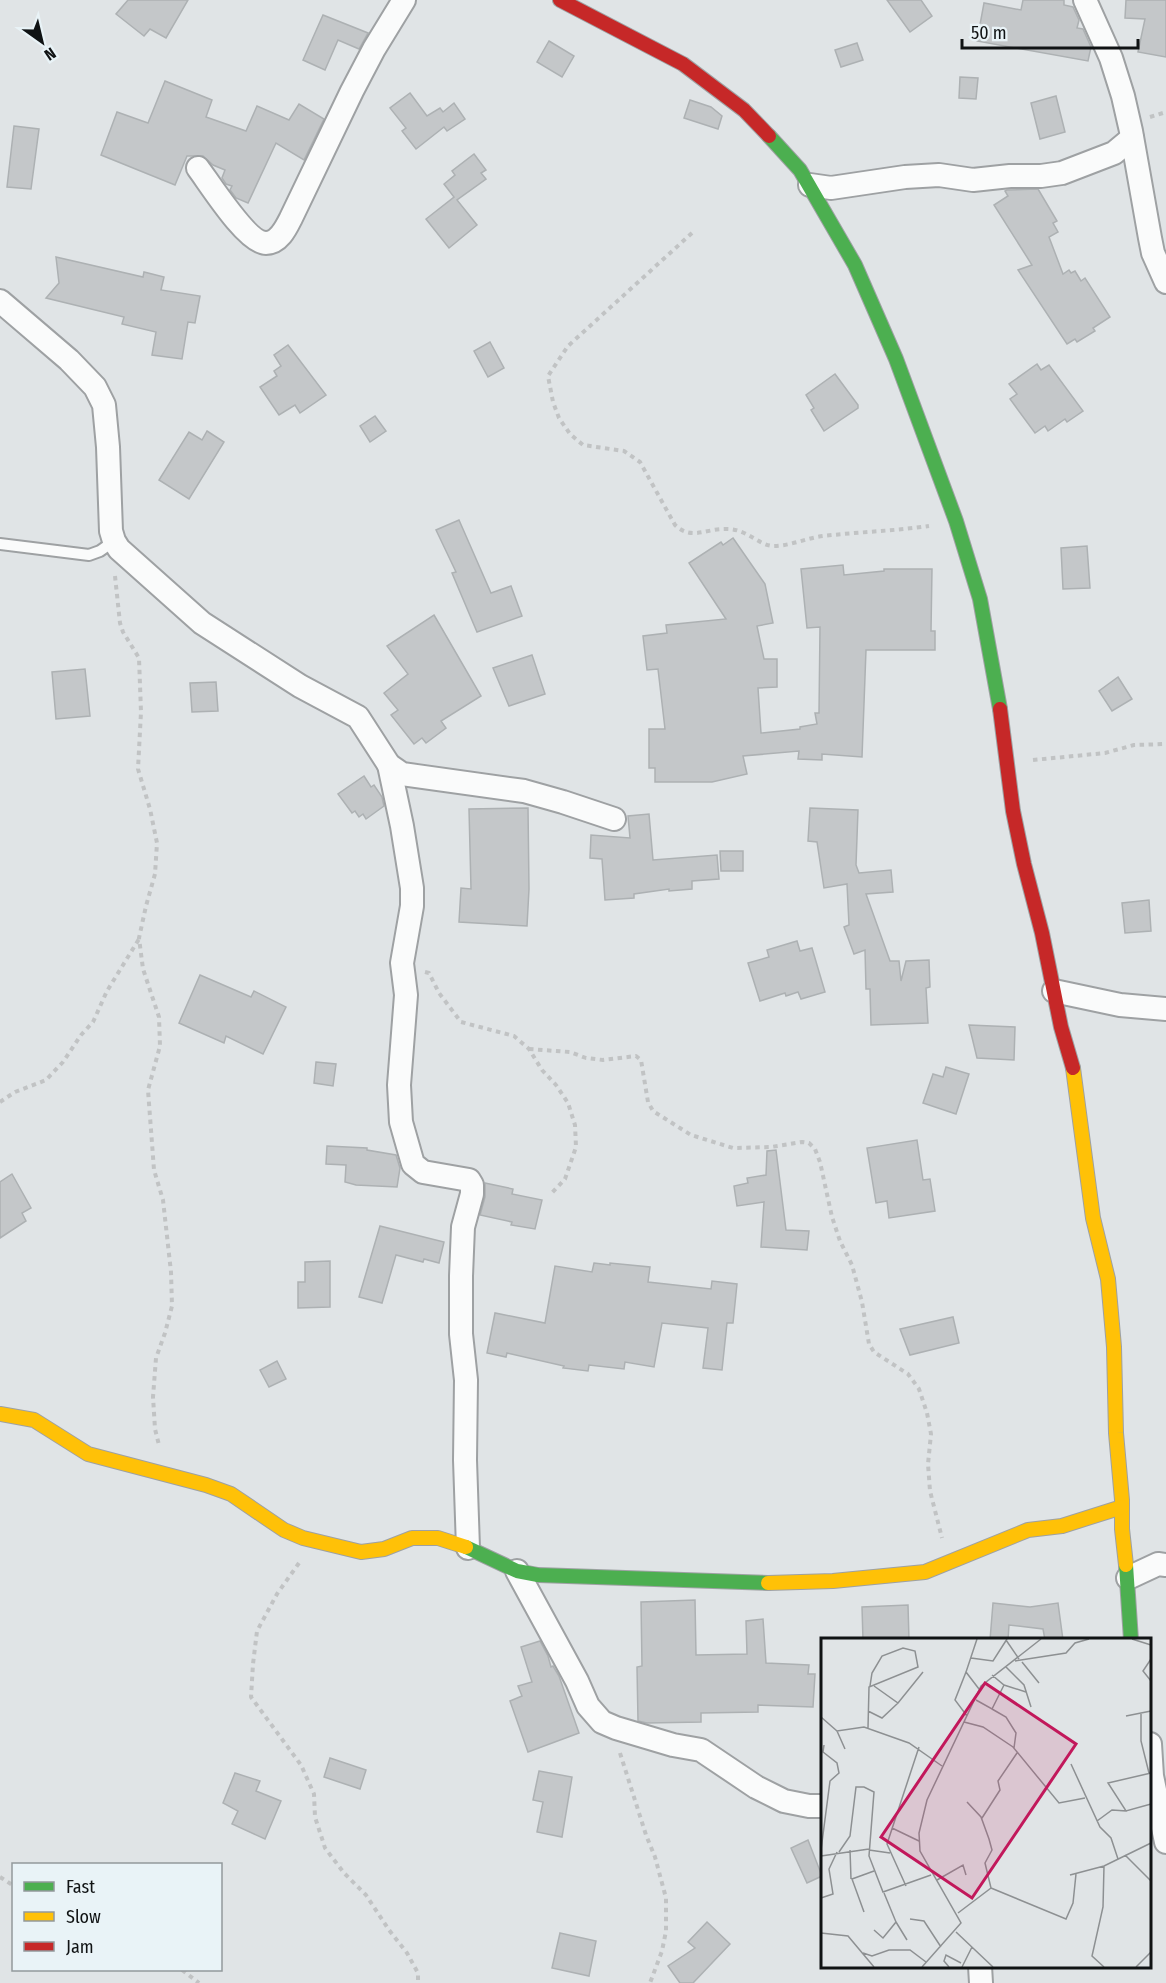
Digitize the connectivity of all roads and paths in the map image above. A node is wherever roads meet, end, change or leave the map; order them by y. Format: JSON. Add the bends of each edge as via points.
{"nodes":[{"id":1,"x":404,"y":0,"type":"edge"},
{"id":2,"x":560,"y":0,"type":"edge"},
{"id":3,"x":1085,"y":0,"type":"edge"},
{"id":4,"x":1132,"y":138,"type":"junction"},
{"id":5,"x":198,"y":168,"type":"dead end"},
{"id":6,"x":810,"y":185,"type":"junction"},
{"id":7,"x":692,"y":233,"type":"dead end"},
{"id":8,"x":1166,"y":282,"type":"edge"},
{"id":9,"x":0,"y":301,"type":"edge"},
{"id":10,"x":956,"y":521,"type":"junction"},
{"id":11,"x":0,"y":544,"type":"edge"},
{"id":12,"x":117,"y":545,"type":"junction"},
{"id":13,"x":1166,"y":744,"type":"edge"},
{"id":14,"x":1006,"y":763,"type":"junction"},
{"id":15,"x":389,"y":765,"type":"junction"},
{"id":16,"x":614,"y":819,"type":"dead end"},
{"id":17,"x":139,"y":938,"type":"junction"},
{"id":18,"x":403,"y":983,"type":"junction"},
{"id":19,"x":1054,"y":991,"type":"junction"},
{"id":20,"x":1166,"y":1009,"type":"edge"},
{"id":21,"x":529,"y":1049,"type":"junction"},
{"id":22,"x":0,"y":1102,"type":"edge"},
{"id":23,"x":550,"y":1196,"type":"dead end"},
{"id":24,"x":0,"y":1414,"type":"edge"},
{"id":25,"x":171,"y":1477,"type":"junction"},
{"id":26,"x":1122,"y":1507,"type":"junction"},
{"id":27,"x":328,"y":1545,"type":"junction"},
{"id":28,"x":468,"y":1548,"type":"junction"},
{"id":29,"x":945,"y":1565,"type":"junction"},
{"id":30,"x":1166,"y":1565,"type":"edge"},
{"id":31,"x":517,"y":1571,"type":"junction"},
{"id":32,"x":1128,"y":1578,"type":"junction"},
{"id":33,"x":1131,"y":1638,"type":"edge"},
{"id":34,"x":616,"y":1728,"type":"junction"},
{"id":35,"x":1151,"y":1776,"type":"edge"},
{"id":36,"x":821,"y":1806,"type":"edge"},
{"id":37,"x":1166,"y":1842,"type":"edge"},
{"id":38,"x":980,"y":1968,"type":"edge"},
{"id":39,"x":183,"y":1971,"type":"edge"},
{"id":40,"x":199,"y":1983,"type":"edge"},
{"id":41,"x":418,"y":1983,"type":"edge"},
{"id":42,"x":650,"y":1983,"type":"edge"},
{"id":43,"x":981,"y":1983,"type":"edge"}],
"edges":[{"from":1,"to":5,"type":"street","via":[[357,80],[282,234],[265,243],[246,232]]},
{"from":2,"to":6,"type":"street","via":[[683,64],[744,110]]},
{"from":3,"to":4,"type":"street","via":[[1111,58]]},
{"from":4,"to":6,"type":"street","via":[[1114,153],[1052,175],[972,180],[905,177],[831,188]]},
{"from":4,"to":8,"type":"street","via":[[1150,238]]},
{"from":6,"to":10,"type":"street","via":[[855,265],[896,359]]},
{"from":7,"to":10,"type":"path","via":[[568,346],[548,376],[559,418],[570,434],[583,445],[624,451],[640,462],[683,533],[726,528],[772,546]]},
{"from":9,"to":12,"type":"street","via":[[69,360],[95,387],[104,405],[111,531]]},
{"from":10,"to":14,"type":"street","via":[[980,599]]},
{"from":11,"to":12,"type":"lane","via":[[89,555]]},
{"from":12,"to":15,"type":"street","via":[[202,623],[300,686],[358,717]]},
{"from":12,"to":17,"type":"path","via":[[114,564],[120,623],[139,658],[138,769],[157,843],[155,874]]},
{"from":13,"to":14,"type":"path"},
{"from":14,"to":19,"type":"street","via":[[1024,864]]},
{"from":15,"to":16,"type":"street","via":[[402,774],[524,791]]},
{"from":15,"to":18,"type":"street","via":[[412,888]]},
{"from":17,"to":22,"type":"path","via":[[117,971],[93,1022],[63,1062],[46,1080]]},
{"from":17,"to":25,"type":"path","via":[[143,969],[159,1017],[160,1046],[148,1090],[172,1306],[156,1358],[153,1397],[155,1429]]},
{"from":18,"to":21,"type":"path","via":[[423,972],[429,973],[461,1022],[514,1036]]},
{"from":18,"to":28,"type":"street","via":[[406,995],[399,1085],[401,1122],[413,1164],[423,1172],[470,1180],[472,1185],[463,1227],[460,1334],[466,1380]]},
{"from":19,"to":20,"type":"street","via":[[1120,1005]]},
{"from":19,"to":26,"type":"street","via":[[1073,1069],[1093,1218],[1108,1279]]},
{"from":21,"to":23,"type":"path","via":[[568,1103],[575,1125],[576,1146],[565,1179]]},
{"from":21,"to":29,"type":"path","via":[[570,1052],[603,1060],[636,1056],[641,1060],[653,1111],[691,1135],[733,1148],[802,1142],[815,1149],[832,1217],[852,1265],[869,1344],[874,1352],[908,1374],[919,1389],[927,1413],[931,1434],[930,1491]]},
{"from":24,"to":25,"type":"street","via":[[34,1420],[88,1454]]},
{"from":25,"to":27,"type":"street","via":[[231,1494],[284,1530]]},
{"from":26,"to":29,"type":"street","via":[[1062,1526],[1028,1530]]},
{"from":26,"to":32,"type":"street"},
{"from":27,"to":28,"type":"street","via":[[361,1552],[426,1537]]},
{"from":27,"to":41,"type":"path","via":[[301,1561],[257,1631],[251,1697],[301,1765],[314,1794],[315,1817],[325,1848],[366,1895],[407,1953],[418,1973]]},
{"from":28,"to":31,"type":"street"},
{"from":29,"to":31,"type":"street","via":[[925,1572],[845,1580],[757,1583],[562,1577]]},
{"from":30,"to":32,"type":"street","via":[[1158,1564]]},
{"from":31,"to":34,"type":"street","via":[[588,1706],[602,1722]]},
{"from":32,"to":33,"type":"street"},
{"from":34,"to":36,"type":"street","via":[[701,1750],[784,1801]]},
{"from":34,"to":42,"type":"path","via":[[620,1757],[666,1898],[666,1930]]},
{"from":35,"to":37,"type":"street"},
{"from":38,"to":43,"type":"street"},
{"from":39,"to":40,"type":"path"}]}
